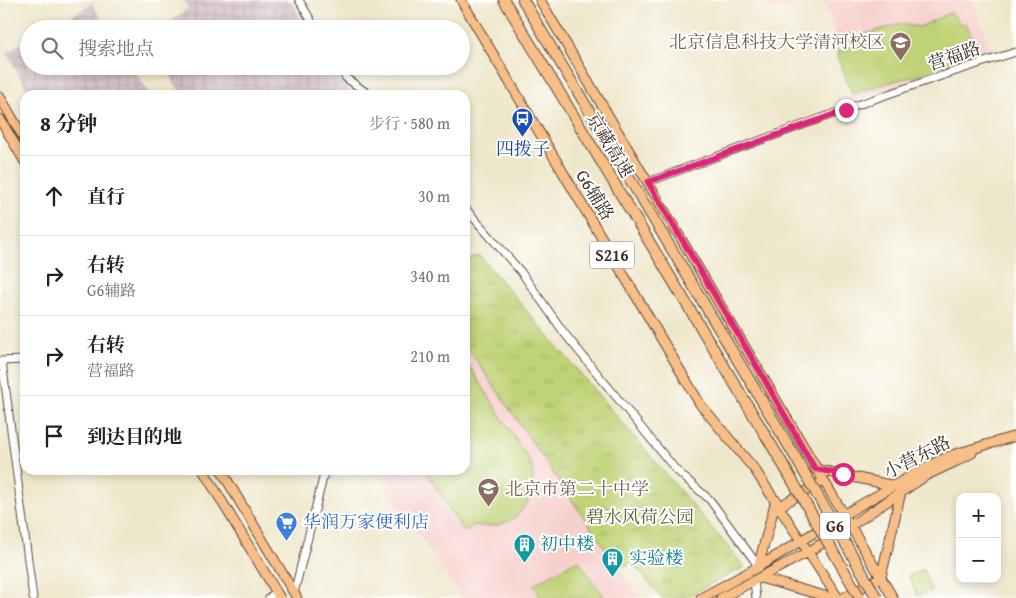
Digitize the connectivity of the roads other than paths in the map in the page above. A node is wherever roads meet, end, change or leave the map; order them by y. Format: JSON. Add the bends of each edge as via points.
{"nodes":[{"id":1,"x":299,"y":0,"type":"edge"},
{"id":2,"x":461,"y":0,"type":"edge"},
{"id":3,"x":504,"y":0,"type":"edge"},
{"id":4,"x":523,"y":0,"type":"edge"},
{"id":5,"x":540,"y":0,"type":"edge"},
{"id":6,"x":311,"y":20,"type":"edge"},
{"id":7,"x":1016,"y":52,"type":"edge"},
{"id":8,"x":344,"y":75,"type":"edge"},
{"id":9,"x":363,"y":90,"type":"edge"},
{"id":10,"x":0,"y":97,"type":"edge"},
{"id":11,"x":0,"y":119,"type":"edge"},
{"id":12,"x":20,"y":131,"type":"edge"},
{"id":13,"x":20,"y":153,"type":"edge"},
{"id":14,"x":648,"y":182,"type":"junction"},
{"id":15,"x":470,"y":214,"type":"edge"},
{"id":16,"x":20,"y":360,"type":"edge"},
{"id":17,"x":1,"y":361,"type":"edge"},
{"id":18,"x":1016,"y":436,"type":"edge"},
{"id":19,"x":815,"y":469,"type":"junction"},
{"id":20,"x":206,"y":475,"type":"edge"},
{"id":21,"x":223,"y":475,"type":"edge"},
{"id":22,"x":324,"y":475,"type":"edge"},
{"id":23,"x":823,"y":481,"type":"junction"},
{"id":24,"x":898,"y":489,"type":"junction"},
{"id":25,"x":778,"y":503,"type":"junction"},
{"id":26,"x":843,"y":515,"type":"junction"},
{"id":27,"x":850,"y":526,"type":"junction"},
{"id":28,"x":802,"y":541,"type":"junction"},
{"id":29,"x":808,"y":552,"type":"junction"},
{"id":30,"x":758,"y":567,"type":"junction"},
{"id":31,"x":881,"y":577,"type":"junction"},
{"id":32,"x":757,"y":579,"type":"junction"},
{"id":33,"x":275,"y":596,"type":"edge"},
{"id":34,"x":296,"y":596,"type":"edge"},
{"id":35,"x":33,"y":598,"type":"edge"},
{"id":36,"x":701,"y":598,"type":"edge"},
{"id":37,"x":721,"y":598,"type":"edge"},
{"id":38,"x":756,"y":598,"type":"edge"},
{"id":39,"x":832,"y":598,"type":"edge"},
{"id":40,"x":838,"y":598,"type":"edge"},
{"id":41,"x":843,"y":598,"type":"edge"},
{"id":42,"x":860,"y":598,"type":"edge"},
{"id":43,"x":876,"y":598,"type":"edge"},
{"id":44,"x":893,"y":598,"type":"edge"}],
"edges":[{"from":1,"to":6,"type":"street"},
{"from":2,"to":25,"type":"main road","name":"G6辅路","number":"S216","via":[[700,404]]},
{"from":3,"to":42,"type":"highway","name":"京藏高速","number":"G6","bridge":true},
{"from":4,"to":43,"type":"highway","name":"京藏高速","number":"G6","bridge":true},
{"from":5,"to":14,"type":"main road"},
{"from":7,"to":14,"type":"street","name":"营福路"},
{"from":8,"to":9,"type":"street"},
{"from":10,"to":12,"type":"main road"},
{"from":11,"to":13,"type":"main road"},
{"from":14,"to":19,"type":"main road"},
{"from":15,"to":30,"type":"street","via":[[520,272],[565,334],[676,470],[710,500]]},
{"from":16,"to":17,"type":"street"},
{"from":17,"to":35,"type":"street"},
{"from":18,"to":24,"type":"main road","name":"小营东路","via":[[952,455]]},
{"from":19,"to":23,"type":"main road"},
{"from":19,"to":24,"type":"main road"},
{"from":20,"to":33,"type":"main road"},
{"from":21,"to":34,"type":"main road"},
{"from":22,"to":34,"type":"street"},
{"from":23,"to":25,"type":"main road"},
{"from":23,"to":26,"type":"main road"},
{"from":24,"to":26,"type":"main road","name":"小营东路"},
{"from":24,"to":27,"type":"main road","name":"小营东路"},
{"from":24,"to":31,"type":"main road"},
{"from":25,"to":28,"type":"main road","name":"G6辅路"},
{"from":25,"to":30,"type":"main road"},
{"from":26,"to":27,"type":"main road"},
{"from":26,"to":28,"type":"main road","name":"小营东路"},
{"from":27,"to":29,"type":"main road","name":"小营东路"},
{"from":27,"to":31,"type":"main road"},
{"from":28,"to":29,"type":"main road","name":"G6辅路"},
{"from":28,"to":30,"type":"main road","name":"小营东路"},
{"from":29,"to":32,"type":"main road","name":"小营东路"},
{"from":29,"to":40,"type":"main road","name":"G6辅路"},
{"from":30,"to":36,"type":"main road","name":"小营东路"},
{"from":31,"to":41,"type":"main road"},
{"from":31,"to":44,"type":"main road"},
{"from":32,"to":37,"type":"main road","name":"小营东路"},
{"from":32,"to":38,"type":"street"},
{"from":32,"to":39,"type":"main road"}]}
